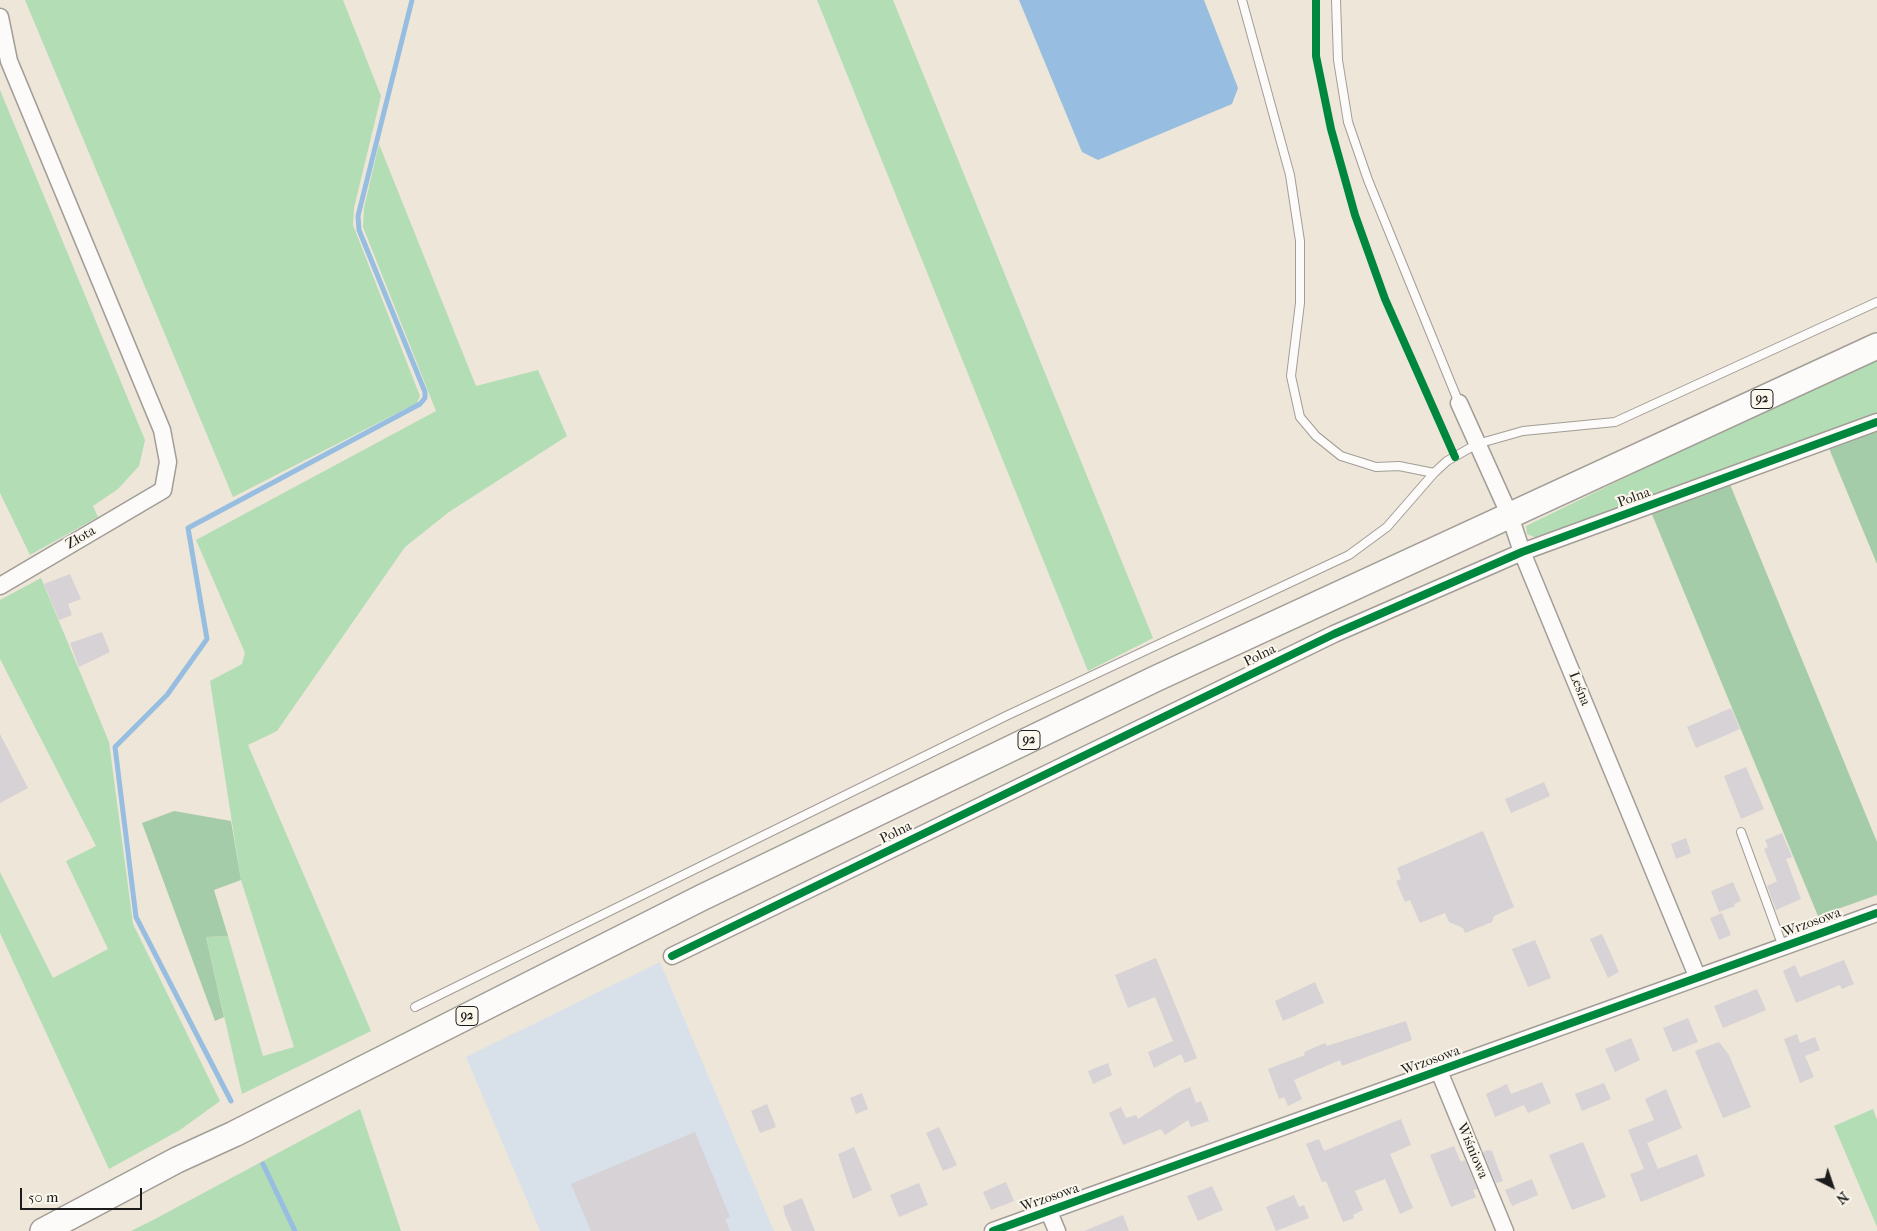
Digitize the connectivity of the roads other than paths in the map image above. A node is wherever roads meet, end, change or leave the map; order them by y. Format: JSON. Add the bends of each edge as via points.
{"nodes":[{"id":1,"x":1242,"y":0,"type":"edge"},
{"id":2,"x":1336,"y":0,"type":"edge"},
{"id":3,"x":0,"y":17,"type":"edge"},
{"id":4,"x":1877,"y":302,"type":"edge"},
{"id":5,"x":1877,"y":346,"type":"edge"},
{"id":6,"x":1459,"y":402,"type":"joint"},
{"id":7,"x":1877,"y":422,"type":"edge"},
{"id":8,"x":1477,"y":444,"type":"junction"},
{"id":9,"x":1434,"y":472,"type":"junction"},
{"id":10,"x":1510,"y":516,"type":"junction"},
{"id":11,"x":1522,"y":552,"type":"junction"},
{"id":12,"x":0,"y":586,"type":"edge"},
{"id":13,"x":1741,"y":832,"type":"dead end"},
{"id":14,"x":1877,"y":913,"type":"edge"},
{"id":15,"x":1783,"y":947,"type":"junction"},
{"id":16,"x":672,"y":956,"type":"dead end"},
{"id":17,"x":1697,"y":976,"type":"junction"},
{"id":18,"x":415,"y":1007,"type":"dead end"},
{"id":19,"x":1439,"y":1072,"type":"junction"},
{"id":20,"x":234,"y":1134,"type":"junction"},
{"id":21,"x":1049,"y":1212,"type":"junction"},
{"id":22,"x":42,"y":1231,"type":"edge"},
{"id":23,"x":70,"y":1231,"type":"edge"},
{"id":24,"x":993,"y":1231,"type":"edge"},
{"id":25,"x":1057,"y":1231,"type":"edge"},
{"id":26,"x":1505,"y":1231,"type":"edge"}],
"edges":[{"from":1,"to":9,"type":"lane","via":[[1290,175],[1300,241],[1300,303],[1291,376],[1300,417],[1316,436],[1341,456],[1376,467],[1399,466]]},
{"from":2,"to":6,"type":"lane","via":[[1338,60],[1348,122],[1368,180]]},
{"from":3,"to":12,"type":"street","name":"Złota","via":[[9,61],[162,430],[168,462],[163,490]]},
{"from":4,"to":8,"type":"lane","via":[[1615,422],[1523,431]]},
{"from":5,"to":10,"type":"main road","number":"92"},
{"from":6,"to":8,"type":"street","name":"Leśna"},
{"from":7,"to":11,"type":"street","name":"Polna"},
{"from":8,"to":9,"type":"lane"},
{"from":8,"to":10,"type":"street","name":"Leśna"},
{"from":9,"to":18,"type":"lane","via":[[1388,527],[1349,555],[1006,716]]},
{"from":10,"to":11,"type":"street","name":"Leśna"},
{"from":10,"to":20,"type":"main road","number":"92","via":[[1155,679],[702,898]]},
{"from":11,"to":16,"type":"street","name":"Polna","via":[[1334,634]]},
{"from":11,"to":17,"type":"street","name":"Leśna"},
{"from":13,"to":15,"type":"lane"},
{"from":14,"to":15,"type":"street","name":"Wrzosowa"},
{"from":15,"to":17,"type":"street","name":"Wrzosowa"},
{"from":17,"to":19,"type":"street","name":"Wrzosowa"},
{"from":19,"to":21,"type":"street","name":"Wrzosowa"},
{"from":19,"to":26,"type":"street","name":"Wiśniowa"},
{"from":20,"to":22,"type":"main road","number":"92","via":[[176,1160]]},
{"from":20,"to":23,"type":"main road","number":"92","via":[[140,1193]]},
{"from":21,"to":24,"type":"street","name":"Wrzosowa"},
{"from":21,"to":25,"type":"street"}]}
